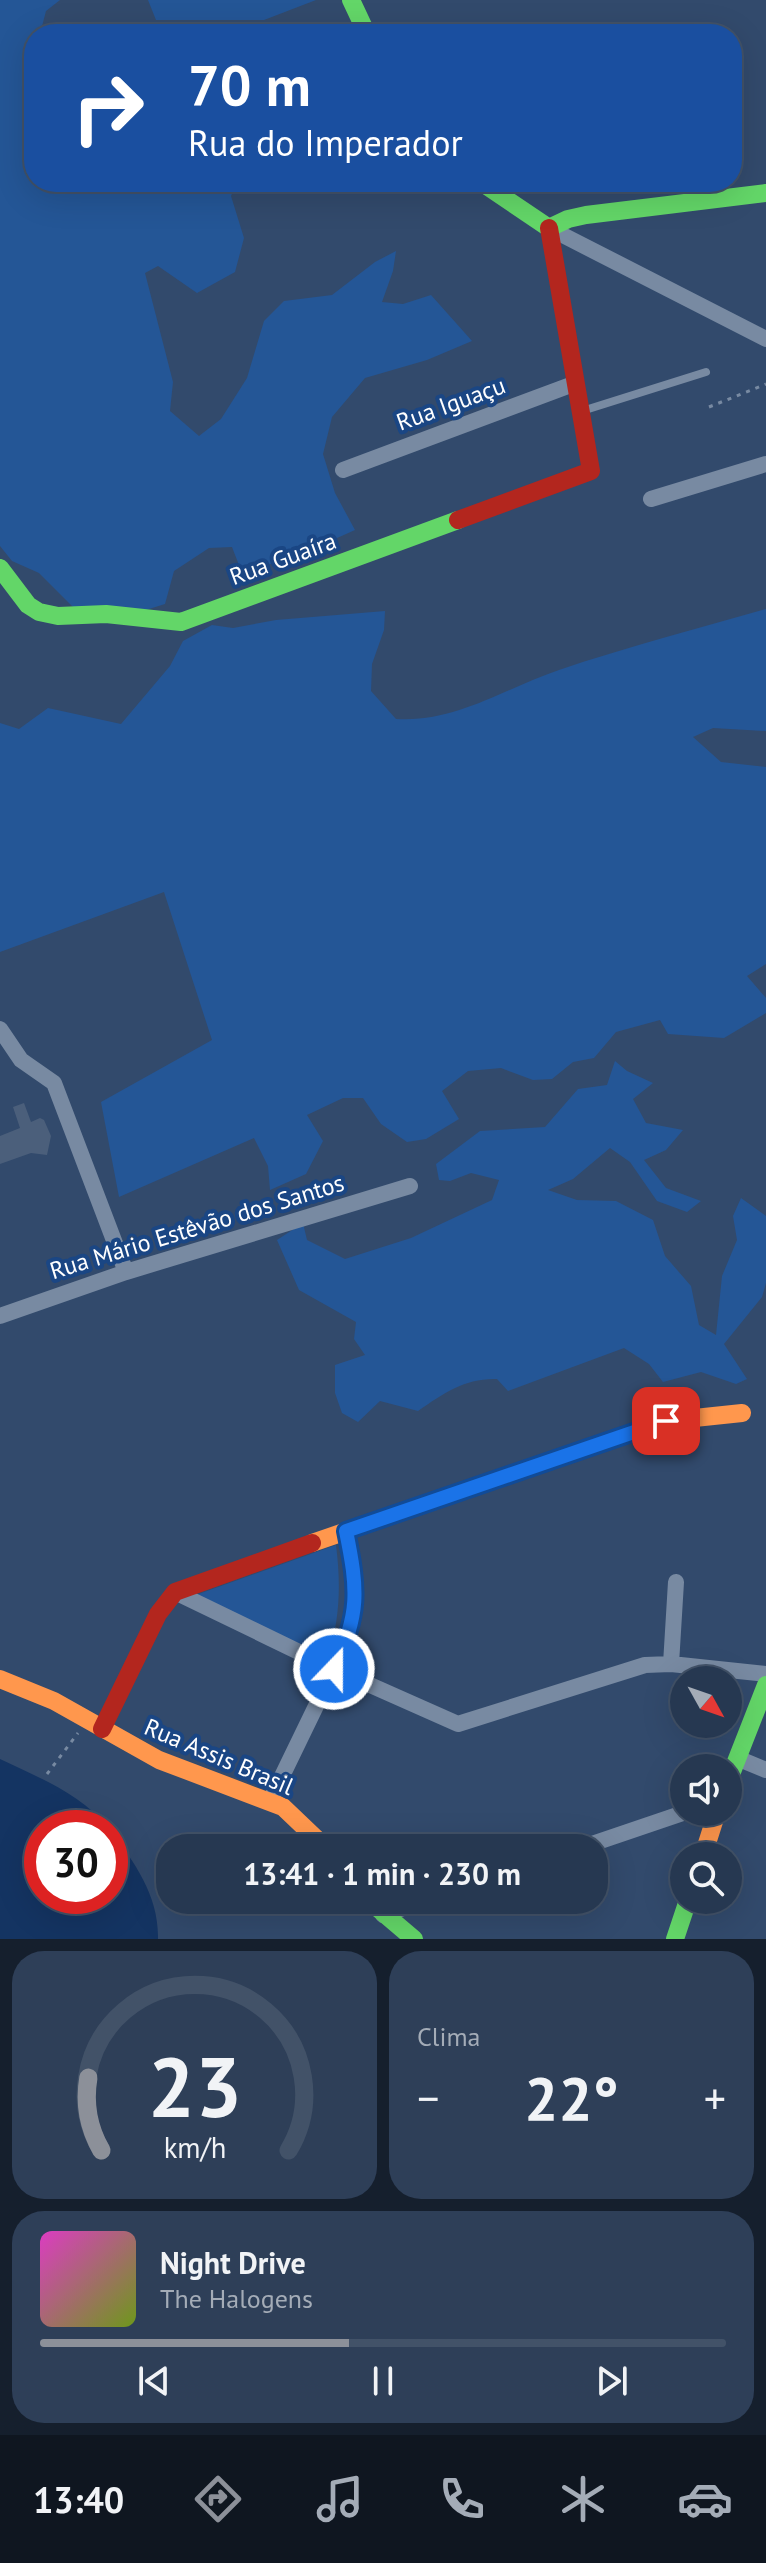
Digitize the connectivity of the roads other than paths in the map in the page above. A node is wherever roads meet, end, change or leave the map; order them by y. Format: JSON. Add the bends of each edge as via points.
{"nodes":[{"id":1,"x":351,"y":0,"type":"edge"},
{"id":2,"x":362,"y":24,"type":"edge"},
{"id":3,"x":496,"y":192,"type":"edge"},
{"id":4,"x":766,"y":193,"type":"edge"},
{"id":5,"x":549,"y":228,"type":"junction"},
{"id":6,"x":766,"y":339,"type":"edge"},
{"id":7,"x":706,"y":372,"type":"dead end"},
{"id":8,"x":576,"y":383,"type":"junction"},
{"id":9,"x":581,"y":411,"type":"junction"},
{"id":10,"x":766,"y":464,"type":"edge"},
{"id":11,"x":343,"y":470,"type":"dead end"},
{"id":12,"x":651,"y":499,"type":"dead end"},
{"id":13,"x":0,"y":568,"type":"edge"},
{"id":14,"x":0,"y":1029,"type":"edge"},
{"id":15,"x":410,"y":1186,"type":"dead end"},
{"id":16,"x":126,"y":1272,"type":"junction"},
{"id":17,"x":0,"y":1316,"type":"edge"},
{"id":18,"x":742,"y":1413,"type":"dead end"},
{"id":19,"x":346,"y":1531,"type":"junction"},
{"id":20,"x":676,"y":1582,"type":"dead end"},
{"id":21,"x":175,"y":1592,"type":"junction"},
{"id":22,"x":671,"y":1664,"type":"junction"},
{"id":23,"x":334,"y":1669,"type":"junction"},
{"id":24,"x":766,"y":1674,"type":"edge"},
{"id":25,"x":0,"y":1679,"type":"edge"},
{"id":26,"x":766,"y":1685,"type":"edge"},
{"id":27,"x":95,"y":1724,"type":"junction"},
{"id":28,"x":739,"y":1754,"type":"edge"},
{"id":29,"x":742,"y":1760,"type":"edge"},
{"id":30,"x":766,"y":1770,"type":"edge"},
{"id":31,"x":270,"y":1801,"type":"junction"},
{"id":32,"x":670,"y":1817,"type":"edge"},
{"id":33,"x":312,"y":1834,"type":"edge"},
{"id":34,"x":608,"y":1838,"type":"edge"},
{"id":35,"x":386,"y":1914,"type":"edge"},
{"id":36,"x":683,"y":1914,"type":"edge"},
{"id":37,"x":383,"y":1915,"type":"joint"},
{"id":38,"x":414,"y":1939,"type":"edge"},
{"id":39,"x":675,"y":1939,"type":"edge"}],
"edges":[{"from":1,"to":2,"type":"street"},
{"from":3,"to":5,"type":"street"},
{"from":4,"to":5,"type":"street","via":[[586,215]]},
{"from":5,"to":6,"type":"street"},
{"from":5,"to":8,"type":"street"},
{"from":7,"to":9,"type":"lane"},
{"from":8,"to":9,"type":"street"},
{"from":8,"to":11,"type":"street","name":"Rua Iguaçu"},
{"from":9,"to":13,"type":"street","name":"Rua Guaíra","via":[[591,471],[181,622],[39,612]]},
{"from":10,"to":12,"type":"street"},
{"from":14,"to":16,"type":"street","via":[[21,1060],[54,1083]]},
{"from":15,"to":16,"type":"street","name":"Rua Mário Estêvão dos Santos"},
{"from":16,"to":17,"type":"street","name":"Rua Mário Estêvão dos Santos"},
{"from":18,"to":19,"type":"street","via":[[666,1421]]},
{"from":19,"to":21,"type":"street"},
{"from":19,"to":23,"type":"street","via":[[356,1589],[347,1642]]},
{"from":20,"to":22,"type":"street"},
{"from":21,"to":23,"type":"street"},
{"from":21,"to":27,"type":"street"},
{"from":22,"to":23,"type":"street","via":[[645,1665],[458,1724]]},
{"from":22,"to":24,"type":"street"},
{"from":23,"to":31,"type":"street"},
{"from":25,"to":27,"type":"street","name":"Rua Assis Brasil"},
{"from":26,"to":28,"type":"street"},
{"from":27,"to":31,"type":"street","name":"Rua Assis Brasil","via":[[159,1760]]},
{"from":29,"to":30,"type":"street"},
{"from":31,"to":33,"type":"street","name":"Rua Assis Brasil"},
{"from":32,"to":34,"type":"street"},
{"from":35,"to":37,"type":"street"},
{"from":36,"to":39,"type":"street"},
{"from":37,"to":38,"type":"street"}]}
